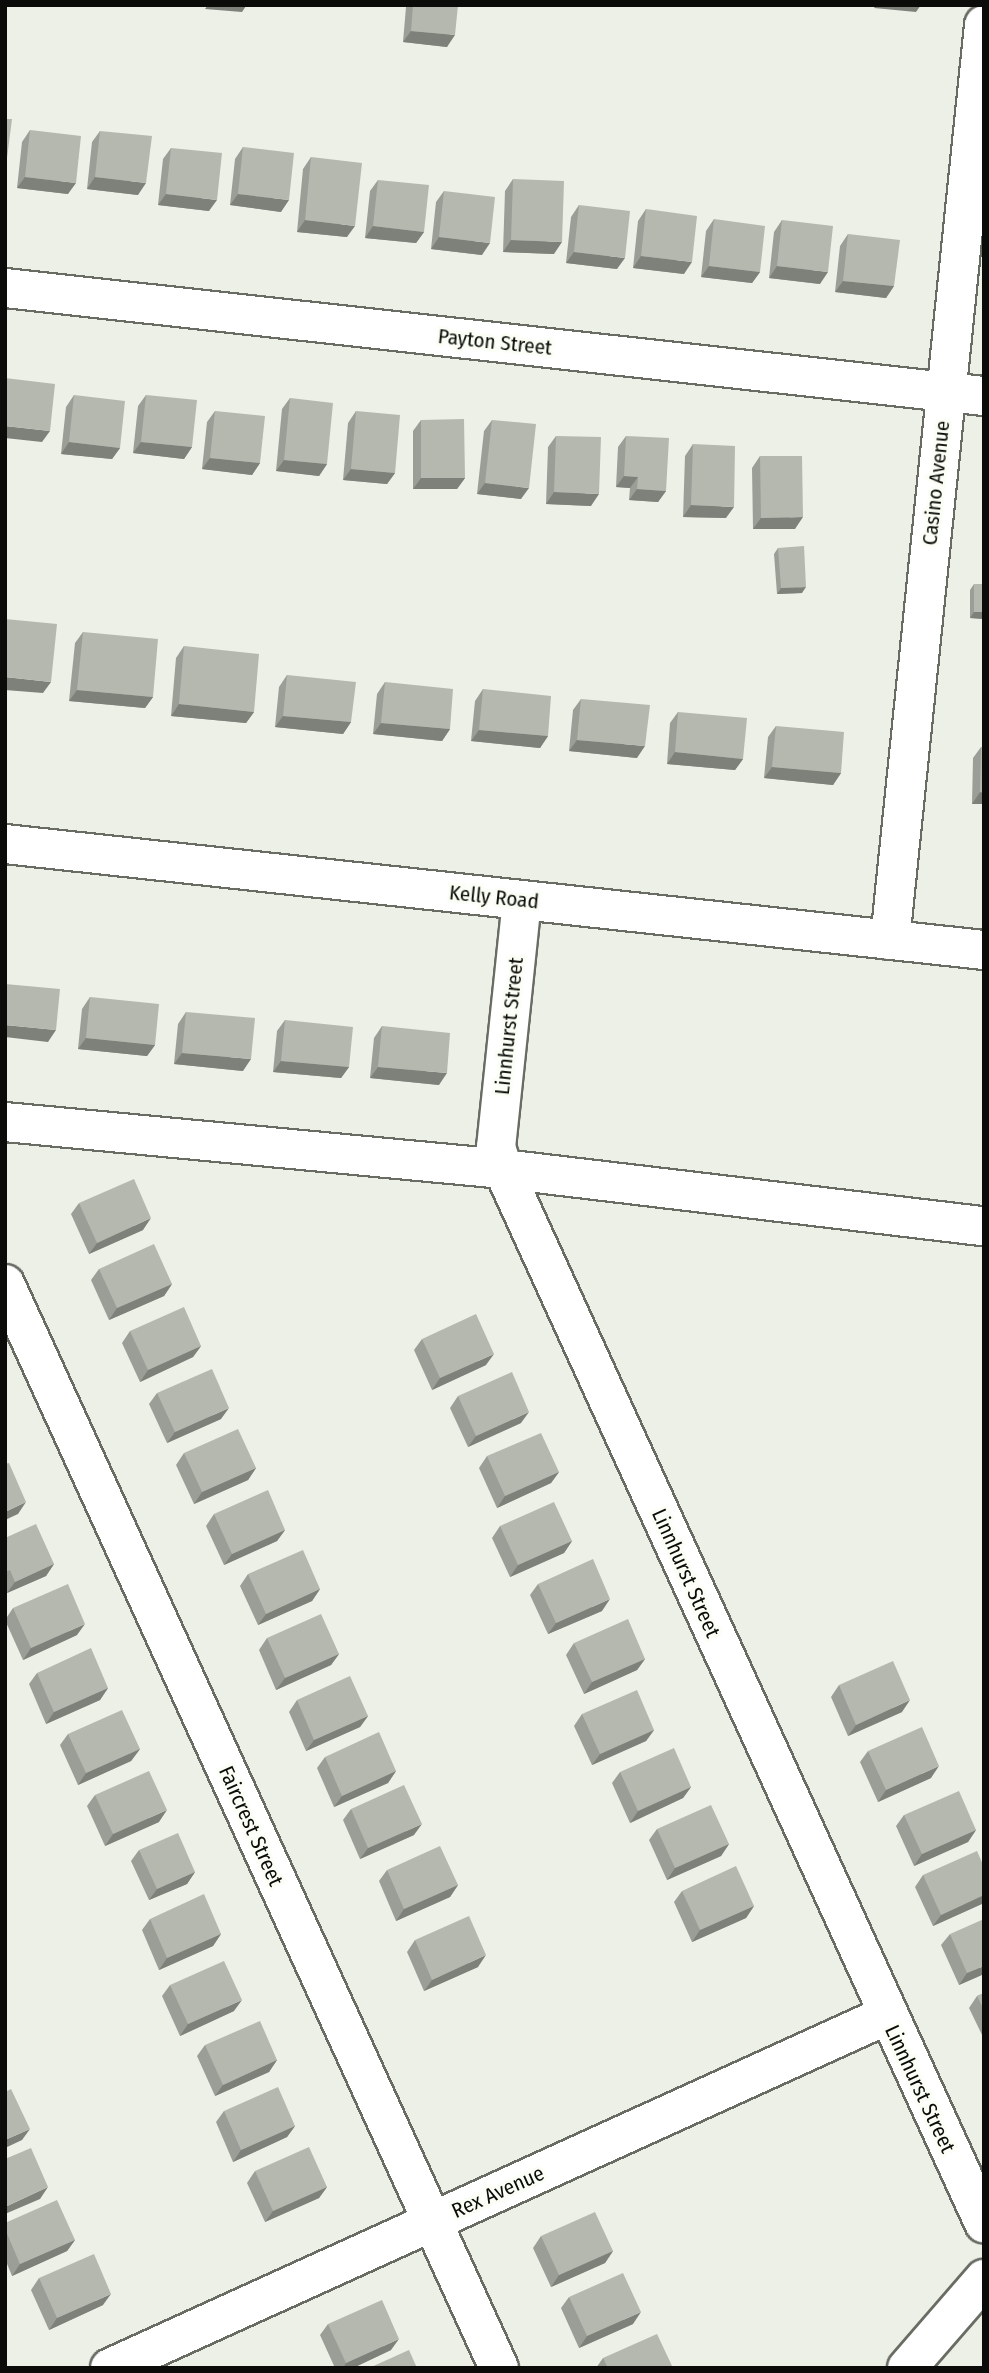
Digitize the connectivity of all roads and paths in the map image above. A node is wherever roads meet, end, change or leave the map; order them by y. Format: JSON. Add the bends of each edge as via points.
{"nodes":[{"id":1,"x":984,"y":26,"type":"edge"},
{"id":2,"x":5,"y":288,"type":"edge"},
{"id":3,"x":946,"y":393,"type":"junction"},
{"id":4,"x":984,"y":396,"type":"edge"},
{"id":5,"x":5,"y":844,"type":"edge"},
{"id":6,"x":522,"y":900,"type":"junction"},
{"id":7,"x":890,"y":940,"type":"junction"},
{"id":8,"x":984,"y":950,"type":"edge"},
{"id":9,"x":5,"y":1122,"type":"edge"},
{"id":10,"x":503,"y":1169,"type":"junction"},
{"id":11,"x":984,"y":1226,"type":"edge"},
{"id":12,"x":5,"y":1284,"type":"edge"},
{"id":13,"x":886,"y":2016,"type":"junction"},
{"id":14,"x":431,"y":2222,"type":"junction"},
{"id":15,"x":984,"y":2223,"type":"edge"},
{"id":16,"x":984,"y":2278,"type":"edge"},
{"id":17,"x":110,"y":2368,"type":"edge"},
{"id":18,"x":499,"y":2368,"type":"edge"},
{"id":19,"x":907,"y":2368,"type":"edge"}],
"edges":[{"from":1,"to":3,"type":"street","name":"Casino Avenue"},
{"from":2,"to":3,"type":"street","name":"Payton Street"},
{"from":3,"to":4,"type":"street","name":"Payton Street"},
{"from":3,"to":7,"type":"street","name":"Casino Avenue"},
{"from":5,"to":6,"type":"street","name":"Kelly Road"},
{"from":6,"to":7,"type":"street","name":"Kelly Road"},
{"from":6,"to":10,"type":"street","name":"Linnhurst Street","via":[[496,1147]]},
{"from":7,"to":8,"type":"street","name":"Kelly Road"},
{"from":9,"to":10,"type":"street"},
{"from":10,"to":11,"type":"street"},
{"from":10,"to":13,"type":"street","name":"Linnhurst Street"},
{"from":12,"to":14,"type":"street","name":"Faircrest Street"},
{"from":13,"to":14,"type":"street","name":"Rex Avenue"},
{"from":13,"to":15,"type":"street","name":"Linnhurst Street"},
{"from":14,"to":17,"type":"street","name":"Rex Avenue"},
{"from":14,"to":18,"type":"street","name":"Faircrest Street"},
{"from":16,"to":19,"type":"street"}]}
